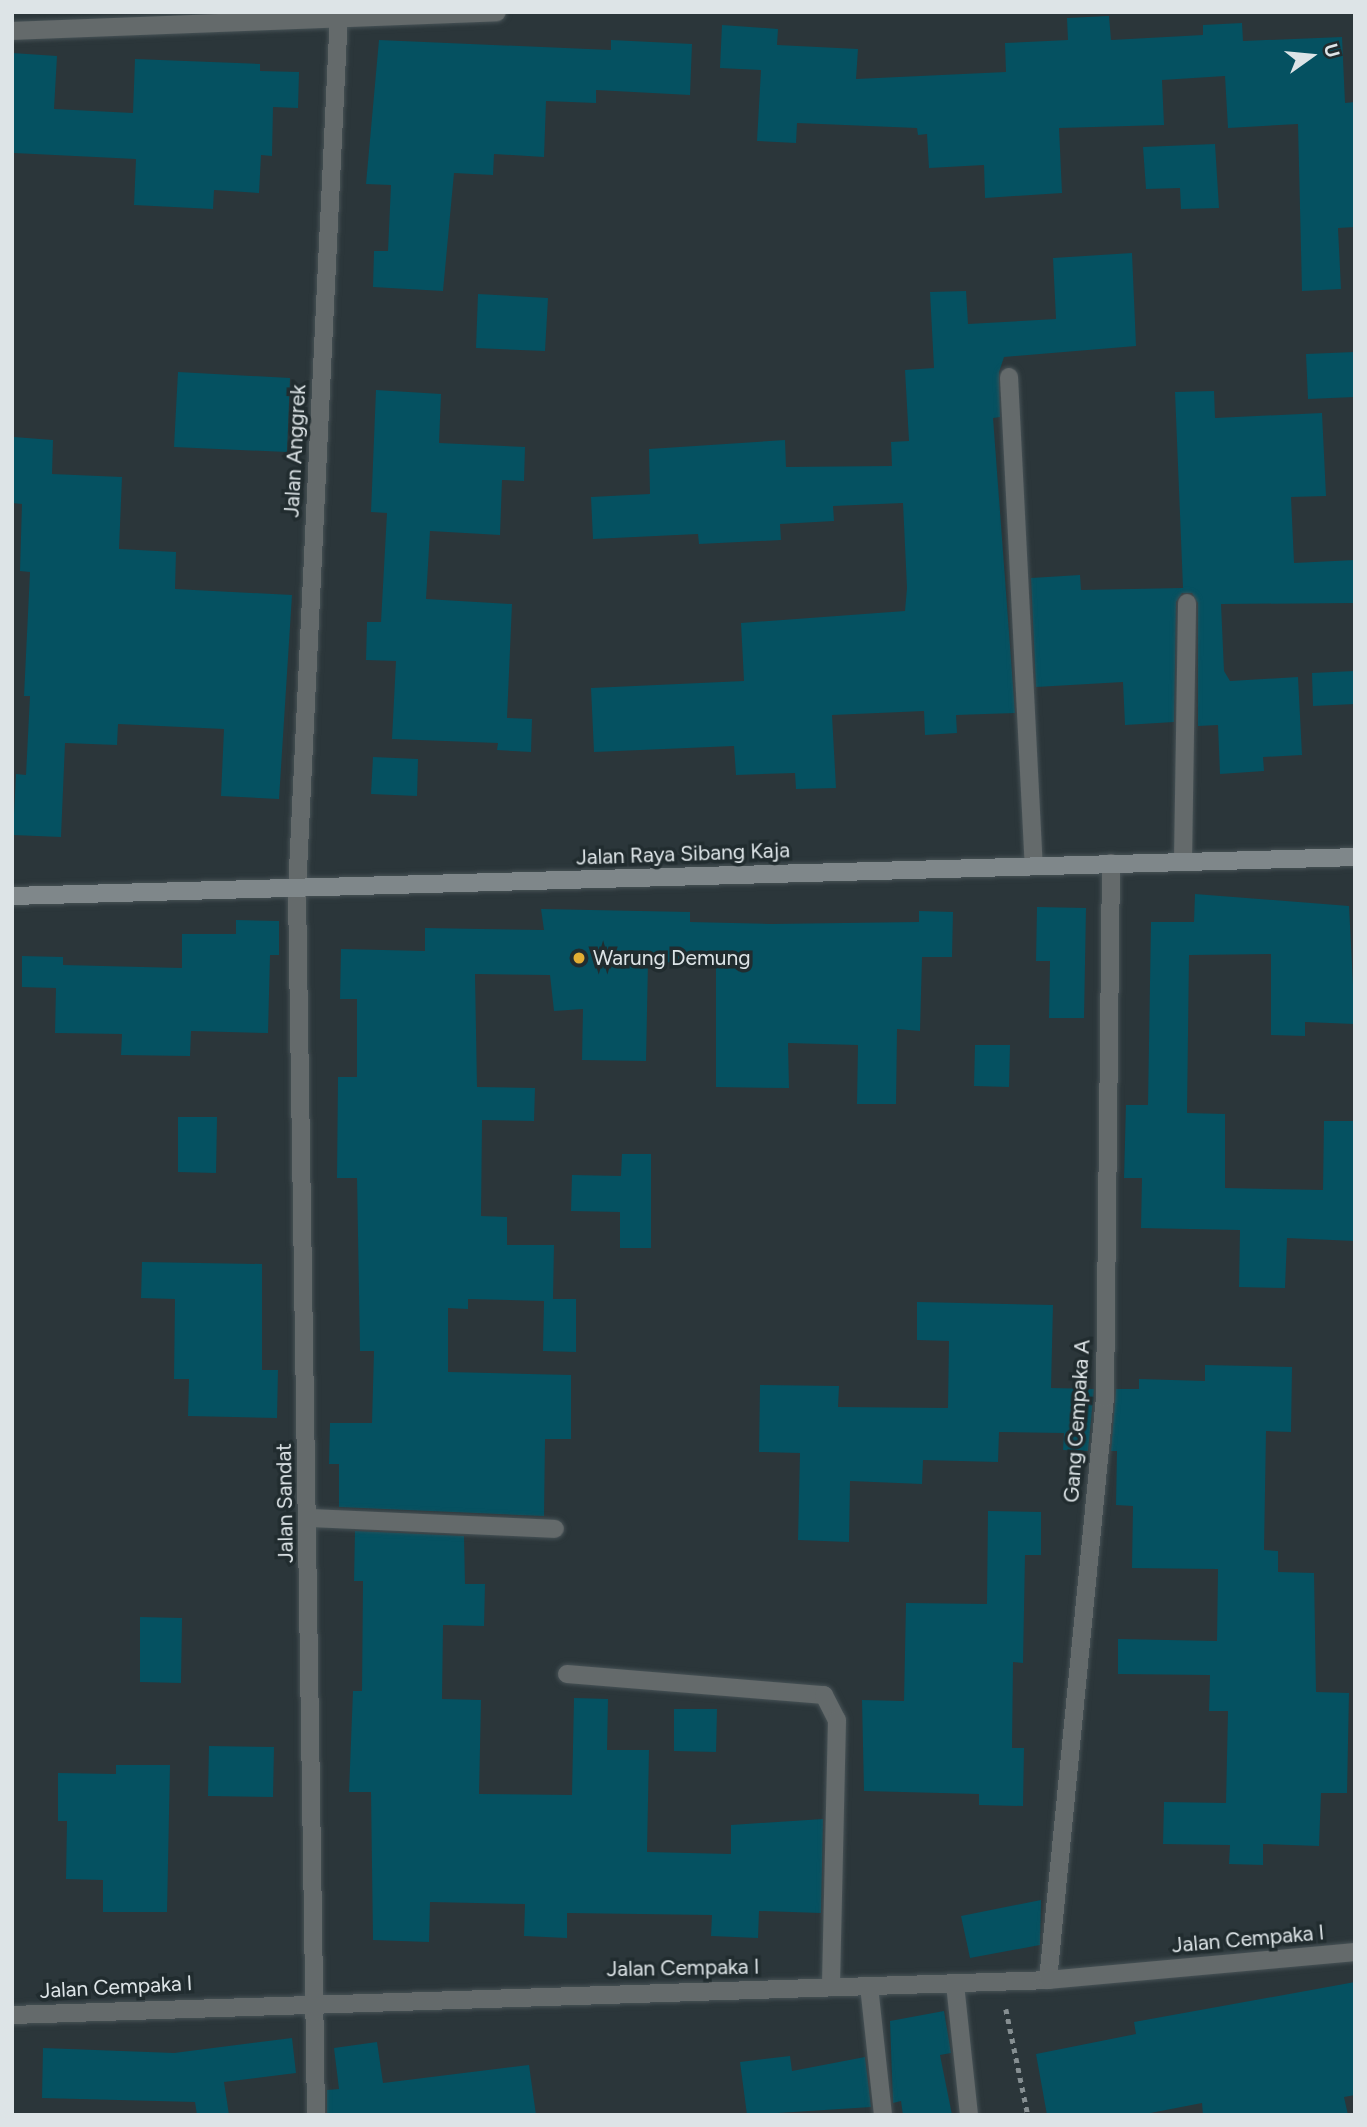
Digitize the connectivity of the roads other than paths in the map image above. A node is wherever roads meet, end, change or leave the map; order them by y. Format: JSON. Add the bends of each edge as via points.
{"nodes":[{"id":1,"x":497,"y":12,"type":"edge"},
{"id":2,"x":339,"y":14,"type":"edge"},
{"id":3,"x":12,"y":31,"type":"edge"},
{"id":4,"x":1009,"y":377,"type":"dead end"},
{"id":5,"x":1186,"y":603,"type":"dead end"},
{"id":6,"x":1355,"y":857,"type":"edge"},
{"id":7,"x":1183,"y":861,"type":"junction"},
{"id":8,"x":1111,"y":863,"type":"junction"},
{"id":9,"x":1034,"y":864,"type":"junction"},
{"id":10,"x":297,"y":891,"type":"junction"},
{"id":11,"x":12,"y":896,"type":"edge"},
{"id":12,"x":308,"y":1518,"type":"junction"},
{"id":13,"x":555,"y":1529,"type":"dead end"},
{"id":14,"x":567,"y":1674,"type":"dead end"},
{"id":15,"x":1355,"y":1952,"type":"edge"},
{"id":16,"x":1048,"y":1980,"type":"junction"},
{"id":17,"x":954,"y":1984,"type":"junction"},
{"id":18,"x":831,"y":1986,"type":"junction"},
{"id":19,"x":869,"y":1986,"type":"junction"},
{"id":20,"x":317,"y":2000,"type":"junction"},
{"id":21,"x":12,"y":2015,"type":"edge"},
{"id":22,"x":316,"y":2115,"type":"edge"},
{"id":23,"x":883,"y":2115,"type":"edge"},
{"id":24,"x":969,"y":2115,"type":"edge"}],
"edges":[{"from":1,"to":2,"type":"street"},
{"from":2,"to":3,"type":"street"},
{"from":2,"to":10,"type":"street","name":"Jalan Anggrek"},
{"from":4,"to":9,"type":"street"},
{"from":5,"to":7,"type":"street"},
{"from":6,"to":7,"type":"main road","name":"Jalan Raya Sibang Kaja"},
{"from":7,"to":8,"type":"main road","name":"Jalan Raya Sibang Kaja"},
{"from":8,"to":9,"type":"main road","name":"Jalan Raya Sibang Kaja"},
{"from":8,"to":16,"type":"street","name":"Gang Cempaka A","via":[[1105,1398]]},
{"from":9,"to":10,"type":"main road","name":"Jalan Raya Sibang Kaja"},
{"from":10,"to":11,"type":"main road","name":"Jalan Raya Sibang Kaja"},
{"from":10,"to":12,"type":"street","name":"Jalan Sandat"},
{"from":12,"to":13,"type":"street"},
{"from":12,"to":20,"type":"street","name":"Jalan Sandat"},
{"from":14,"to":18,"type":"street","via":[[824,1695],[837,1720]]},
{"from":15,"to":16,"type":"street","name":"Jalan Cempaka I"},
{"from":16,"to":17,"type":"street","name":"Jalan Cempaka I"},
{"from":17,"to":19,"type":"street","name":"Jalan Cempaka I"},
{"from":17,"to":24,"type":"street"},
{"from":18,"to":19,"type":"street","name":"Jalan Cempaka I"},
{"from":18,"to":20,"type":"street","name":"Jalan Cempaka I"},
{"from":19,"to":23,"type":"street"},
{"from":20,"to":21,"type":"street","name":"Jalan Cempaka I"},
{"from":20,"to":22,"type":"street","name":"Jalan Sandat"}]}
